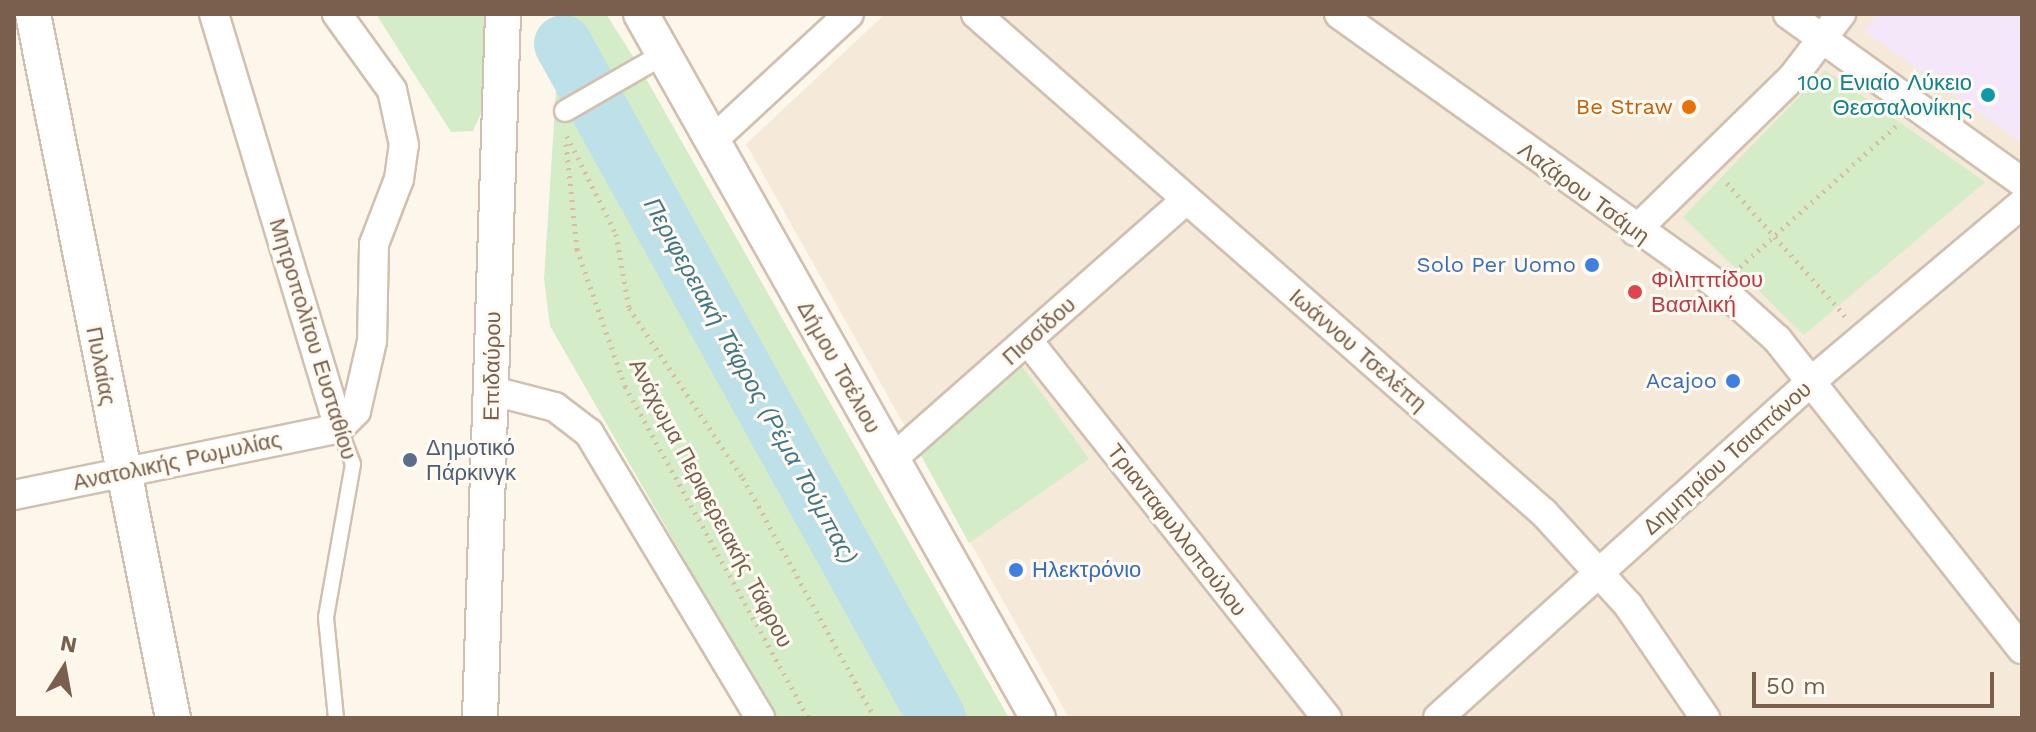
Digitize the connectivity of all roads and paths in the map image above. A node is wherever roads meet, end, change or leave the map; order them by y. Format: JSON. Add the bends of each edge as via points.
{"nodes":[{"id":1,"x":33,"y":14,"type":"edge"},
{"id":2,"x":214,"y":14,"type":"edge"},
{"id":3,"x":337,"y":14,"type":"edge"},
{"id":4,"x":503,"y":14,"type":"edge"},
{"id":5,"x":641,"y":14,"type":"edge"},
{"id":6,"x":849,"y":14,"type":"edge"},
{"id":7,"x":976,"y":14,"type":"edge"},
{"id":8,"x":1339,"y":14,"type":"edge"},
{"id":9,"x":1788,"y":14,"type":"edge"},
{"id":10,"x":1841,"y":14,"type":"edge"},
{"id":11,"x":1823,"y":38,"type":"junction"},
{"id":12,"x":664,"y":54,"type":"junction"},
{"id":13,"x":565,"y":111,"type":"junction"},
{"id":14,"x":1900,"y":123,"type":"dead end"},
{"id":15,"x":713,"y":140,"type":"junction"},
{"id":16,"x":1707,"y":161,"type":"junction"},
{"id":17,"x":2022,"y":182,"type":"edge"},
{"id":18,"x":1186,"y":200,"type":"junction"},
{"id":19,"x":2022,"y":204,"type":"edge"},
{"id":20,"x":1635,"y":231,"type":"junction"},
{"id":21,"x":1775,"y":236,"type":"junction"},
{"id":22,"x":1737,"y":269,"type":"dead end"},
{"id":23,"x":1864,"y":338,"type":"junction"},
{"id":24,"x":1028,"y":341,"type":"junction"},
{"id":25,"x":1814,"y":379,"type":"junction"},
{"id":26,"x":493,"y":391,"type":"junction"},
{"id":27,"x":339,"y":428,"type":"junction"},
{"id":28,"x":891,"y":460,"type":"junction"},
{"id":29,"x":122,"y":472,"type":"junction"},
{"id":30,"x":14,"y":495,"type":"edge"},
{"id":31,"x":1601,"y":571,"type":"junction"},
{"id":32,"x":2022,"y":649,"type":"edge"},
{"id":33,"x":173,"y":718,"type":"edge"},
{"id":34,"x":336,"y":718,"type":"edge"},
{"id":35,"x":480,"y":718,"type":"edge"},
{"id":36,"x":760,"y":718,"type":"edge"},
{"id":37,"x":808,"y":718,"type":"edge"},
{"id":38,"x":875,"y":718,"type":"edge"},
{"id":39,"x":1038,"y":718,"type":"edge"},
{"id":40,"x":1327,"y":718,"type":"edge"},
{"id":41,"x":1438,"y":718,"type":"edge"},
{"id":42,"x":1705,"y":718,"type":"edge"}],
"edges":[{"from":1,"to":29,"type":"street","name":"Πυλαίας"},
{"from":2,"to":27,"type":"street","name":"Μητροπολίτου Ευσταθίου"},
{"from":3,"to":27,"type":"street","via":[[392,90],[404,145],[374,244],[365,389]]},
{"from":4,"to":26,"type":"street","name":"Επιδαύρου"},
{"from":5,"to":12,"type":"street","name":"Δήμου Τσέλιου"},
{"from":6,"to":15,"type":"street"},
{"from":7,"to":18,"type":"street","name":"Ιωάννου Τσελέπη"},
{"from":8,"to":20,"type":"street","name":"Λαζάρου Τσάμη"},
{"from":9,"to":11,"type":"street"},
{"from":10,"to":11,"type":"street"},
{"from":11,"to":16,"type":"street"},
{"from":11,"to":17,"type":"street"},
{"from":12,"to":13,"type":"street"},
{"from":12,"to":15,"type":"street","name":"Δήμου Τσέλιου"},
{"from":13,"to":37,"type":"path","name":"Ανάχωμα Περιφερειακής Τάφρου","via":[[577,249],[625,386]]},
{"from":13,"to":38,"type":"path","via":[[568,146],[616,234],[629,308],[743,478]]},
{"from":14,"to":21,"type":"path"},
{"from":15,"to":28,"type":"street","name":"Δήμου Τσέλιου"},
{"from":16,"to":20,"type":"street"},
{"from":16,"to":21,"type":"path"},
{"from":18,"to":24,"type":"street","name":"Πισσίδου"},
{"from":18,"to":31,"type":"street","name":"Ιωάννου Τσελέπη"},
{"from":19,"to":23,"type":"street","name":"Δημητρίου Τσιαπάνου"},
{"from":20,"to":25,"type":"street","name":"Λαζάρου Τσάμη","via":[[1717,285]]},
{"from":21,"to":22,"type":"path"},
{"from":21,"to":23,"type":"path"},
{"from":23,"to":25,"type":"street","name":"Δημητρίου Τσιαπάνου"},
{"from":24,"to":28,"type":"street","name":"Πισσίδου"},
{"from":24,"to":40,"type":"street","name":"Τριανταφυλλοπούλου"},
{"from":25,"to":31,"type":"street","name":"Δημητρίου Τσιαπάνου"},
{"from":25,"to":32,"type":"street","name":"Λαζάρου Τσάμη"},
{"from":26,"to":35,"type":"street","name":"Επιδαύρου"},
{"from":26,"to":36,"type":"street","via":[[555,407],[589,433]]},
{"from":27,"to":29,"type":"street","name":"Ανατολικής Ρωμυλίας"},
{"from":27,"to":34,"type":"lane","name":"Μητροπολίτου Ευσταθίου","via":[[353,464],[326,617]]},
{"from":28,"to":39,"type":"street","name":"Δήμου Τσέλιου"},
{"from":29,"to":30,"type":"street","name":"Ανατολικής Ρωμυλίας"},
{"from":29,"to":33,"type":"street","name":"Πυλαίας"},
{"from":31,"to":41,"type":"street","name":"Δημητρίου Τσιαπάνου"},
{"from":31,"to":42,"type":"street","name":"Ιωάννου Τσελέπη"}]}
